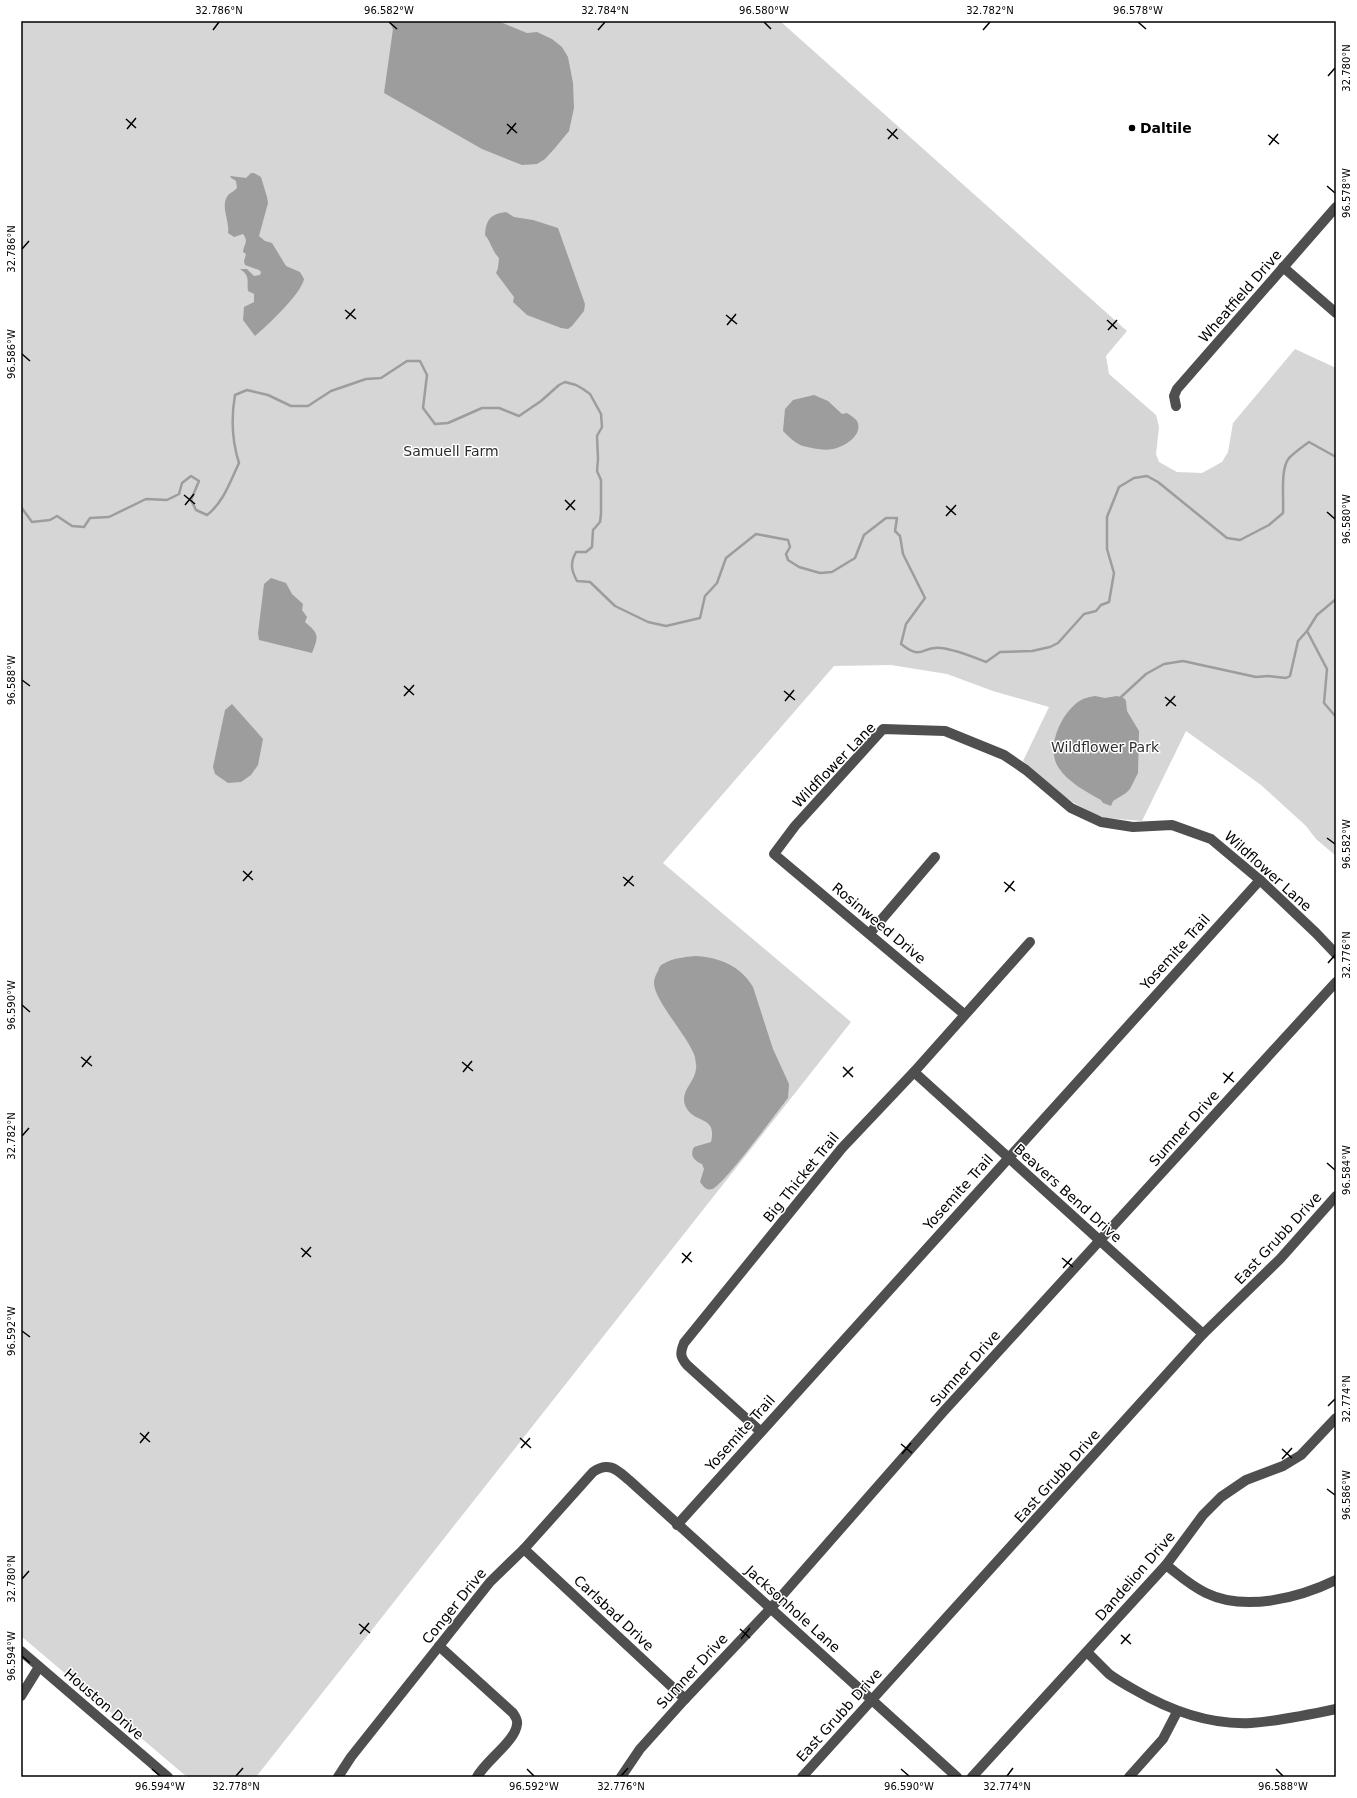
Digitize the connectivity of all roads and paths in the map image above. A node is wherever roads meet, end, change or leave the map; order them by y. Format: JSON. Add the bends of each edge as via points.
{"nodes":[{"id":1,"x":1336,"y":207,"type":"edge"},
{"id":2,"x":1283,"y":267,"type":"junction"},
{"id":3,"x":1336,"y":313,"type":"edge"},
{"id":4,"x":1176,"y":406,"type":"dead end"},
{"id":5,"x":774,"y":854,"type":"joint"},
{"id":6,"x":935,"y":858,"type":"dead end"},
{"id":7,"x":1260,"y":880,"type":"junction"},
{"id":8,"x":870,"y":933,"type":"junction"},
{"id":9,"x":1030,"y":942,"type":"dead end"},
{"id":10,"x":1336,"y":954,"type":"edge"},
{"id":11,"x":1336,"y":982,"type":"edge"},
{"id":12,"x":964,"y":1014,"type":"junction"},
{"id":13,"x":914,"y":1072,"type":"junction"},
{"id":14,"x":1008,"y":1158,"type":"junction"},
{"id":15,"x":1336,"y":1196,"type":"edge"},
{"id":16,"x":1100,"y":1241,"type":"junction"},
{"id":17,"x":1203,"y":1334,"type":"junction"},
{"id":18,"x":1336,"y":1418,"type":"edge"},
{"id":19,"x":760,"y":1431,"type":"junction"},
{"id":20,"x":606,"y":1466,"type":"joint"},
{"id":21,"x":677,"y":1525,"type":"junction"},
{"id":22,"x":524,"y":1549,"type":"junction"},
{"id":23,"x":1166,"y":1564,"type":"junction"},
{"id":24,"x":1336,"y":1580,"type":"edge"},
{"id":25,"x":771,"y":1608,"type":"junction"},
{"id":26,"x":440,"y":1646,"type":"junction"},
{"id":27,"x":21,"y":1651,"type":"edge"},
{"id":28,"x":1087,"y":1652,"type":"junction"},
{"id":29,"x":39,"y":1667,"type":"junction"},
{"id":30,"x":21,"y":1696,"type":"edge"},
{"id":31,"x":685,"y":1698,"type":"junction"},
{"id":32,"x":872,"y":1699,"type":"junction"},
{"id":33,"x":1336,"y":1709,"type":"edge"},
{"id":34,"x":1177,"y":1712,"type":"junction"},
{"id":35,"x":168,"y":1777,"type":"edge"},
{"id":36,"x":338,"y":1777,"type":"edge"},
{"id":37,"x":477,"y":1777,"type":"edge"},
{"id":38,"x":621,"y":1777,"type":"edge"},
{"id":39,"x":802,"y":1777,"type":"edge"},
{"id":40,"x":957,"y":1777,"type":"edge"},
{"id":41,"x":972,"y":1777,"type":"edge"},
{"id":42,"x":1129,"y":1777,"type":"edge"}],
"edges":[{"from":1,"to":2,"type":"street","name":"Wheatfield Drive"},
{"from":2,"to":3,"type":"street"},
{"from":2,"to":4,"type":"street","name":"Wheatfield Drive","via":[[1177,389],[1174,396]]},
{"from":5,"to":7,"type":"street","name":"Wildflower Lane","via":[[795,826],[883,729],[944,731],[1004,755],[1071,808],[1101,822],[1133,827],[1172,825],[1211,839]]},
{"from":5,"to":8,"type":"street","name":"Rosinweed Drive"},
{"from":6,"to":8,"type":"street"},
{"from":7,"to":10,"type":"street","name":"Wildflower Lane"},
{"from":7,"to":14,"type":"street","name":"Yosemite Trail"},
{"from":8,"to":12,"type":"street","name":"Rosinweed Drive"},
{"from":9,"to":12,"type":"street","name":"Big Thicket Trail"},
{"from":11,"to":16,"type":"street","name":"Sumner Drive"},
{"from":12,"to":13,"type":"street","name":"Big Thicket Trail"},
{"from":13,"to":14,"type":"street","name":"Beavers Bend Drive"},
{"from":13,"to":19,"type":"street","name":"Big Thicket Trail","via":[[842,1148],[684,1343],[680,1352],[687,1365]]},
{"from":14,"to":16,"type":"street","name":"Beavers Bend Drive"},
{"from":14,"to":19,"type":"street","name":"Yosemite Trail"},
{"from":15,"to":17,"type":"street","name":"East Grubb Drive","via":[[1275,1264]]},
{"from":16,"to":17,"type":"street","name":"Beavers Bend Drive"},
{"from":16,"to":25,"type":"street","name":"Sumner Drive","via":[[943,1412]]},
{"from":17,"to":32,"type":"street","name":"East Grubb Drive"},
{"from":18,"to":23,"type":"street","name":"Dandelion Drive","via":[[1302,1455],[1283,1466],[1246,1480],[1221,1497]]},
{"from":19,"to":21,"type":"street","name":"Yosemite Trail"},
{"from":20,"to":21,"type":"street","name":"Jacksonhole Lane","via":[[614,1468],[629,1480]]},
{"from":20,"to":22,"type":"street","name":"Conger Drive","via":[[593,1472]]},
{"from":21,"to":25,"type":"street","name":"Jacksonhole Lane"},
{"from":22,"to":26,"type":"street","name":"Conger Drive","via":[[490,1582]]},
{"from":22,"to":31,"type":"street","name":"Carlsbad Drive"},
{"from":23,"to":24,"type":"street","via":[[1194,1587],[1220,1599],[1234,1602],[1284,1598],[1317,1589]]},
{"from":23,"to":28,"type":"street","name":"Dandelion Drive"},
{"from":25,"to":31,"type":"street","name":"Sumner Drive"},
{"from":25,"to":32,"type":"street","name":"Jacksonhole Lane"},
{"from":26,"to":36,"type":"street","name":"Conger Drive","via":[[351,1757]]},
{"from":26,"to":37,"type":"street","via":[[513,1713],[518,1724],[513,1735]]},
{"from":27,"to":29,"type":"street","name":"Houston Drive"},
{"from":28,"to":34,"type":"street","via":[[1122,1683]]},
{"from":28,"to":41,"type":"street","name":"Dandelion Drive"},
{"from":29,"to":30,"type":"street"},
{"from":29,"to":35,"type":"street","name":"Houston Drive"},
{"from":31,"to":38,"type":"street","name":"Sumner Drive","via":[[640,1749]]},
{"from":32,"to":39,"type":"street","name":"East Grubb Drive"},
{"from":32,"to":40,"type":"street","name":"Jacksonhole Lane"},
{"from":33,"to":34,"type":"street","via":[[1250,1723],[1216,1721]]},
{"from":34,"to":42,"type":"street","via":[[1163,1739]]}]}
